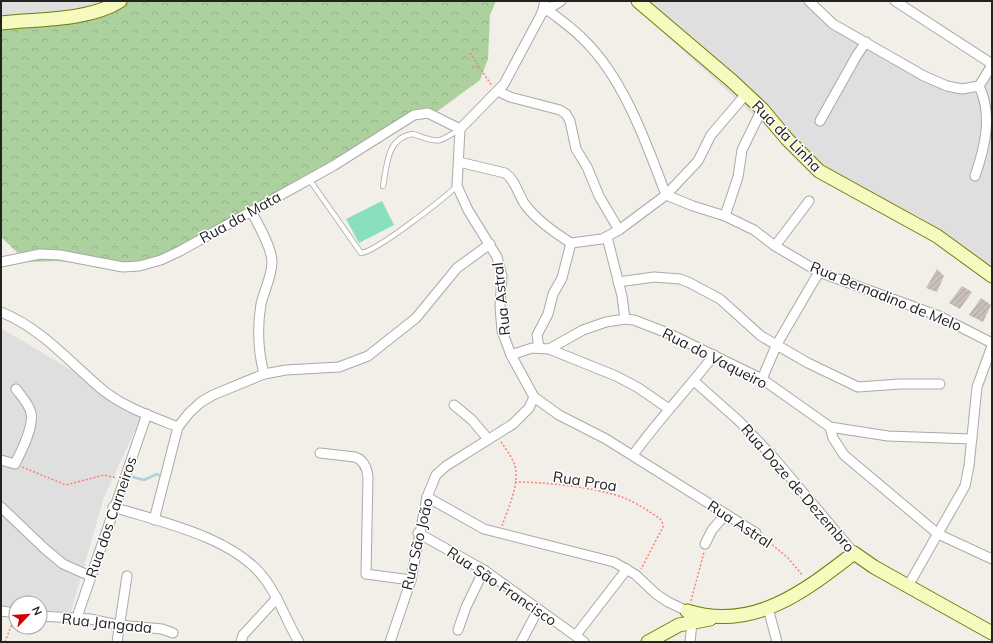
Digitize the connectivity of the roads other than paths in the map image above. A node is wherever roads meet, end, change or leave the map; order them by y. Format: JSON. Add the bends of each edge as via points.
{"nodes":[{"id":1,"x":120,"y":1,"type":"edge"},
{"id":2,"x":545,"y":1,"type":"edge"},
{"id":3,"x":561,"y":1,"type":"edge"},
{"id":4,"x":638,"y":1,"type":"edge"},
{"id":5,"x":809,"y":1,"type":"edge"},
{"id":6,"x":895,"y":1,"type":"edge"},
{"id":7,"x":545,"y":12,"type":"junction"},
{"id":8,"x":1,"y":23,"type":"edge"},
{"id":9,"x":866,"y":42,"type":"junction"},
{"id":10,"x":992,"y":65,"type":"edge"},
{"id":11,"x":979,"y":86,"type":"junction"},
{"id":12,"x":498,"y":91,"type":"junction"},
{"id":13,"x":746,"y":94,"type":"junction"},
{"id":14,"x":762,"y":109,"type":"junction"},
{"id":15,"x":820,"y":121,"type":"dead end"},
{"id":16,"x":460,"y":129,"type":"junction"},
{"id":17,"x":459,"y":162,"type":"junction"},
{"id":18,"x":975,"y":176,"type":"dead end"},
{"id":19,"x":309,"y":179,"type":"junction"},
{"id":20,"x":383,"y":186,"type":"dead end"},
{"id":21,"x":457,"y":186,"type":"junction"},
{"id":22,"x":666,"y":194,"type":"junction"},
{"id":23,"x":809,"y":201,"type":"dead end"},
{"id":24,"x":251,"y":211,"type":"junction"},
{"id":25,"x":725,"y":216,"type":"junction"},
{"id":26,"x":620,"y":230,"type":"junction"},
{"id":27,"x":607,"y":237,"type":"junction"},
{"id":28,"x":571,"y":243,"type":"junction"},
{"id":29,"x":490,"y":244,"type":"junction"},
{"id":30,"x":775,"y":246,"type":"junction"},
{"id":31,"x":1,"y":262,"type":"edge"},
{"id":32,"x":819,"y":272,"type":"junction"},
{"id":33,"x":992,"y":276,"type":"edge"},
{"id":34,"x":618,"y":282,"type":"junction"},
{"id":35,"x":1,"y":312,"type":"edge"},
{"id":36,"x":625,"y":319,"type":"junction"},
{"id":37,"x":777,"y":344,"type":"junction"},
{"id":38,"x":992,"y":345,"type":"edge"},
{"id":39,"x":539,"y":348,"type":"junction"},
{"id":40,"x":549,"y":349,"type":"junction"},
{"id":41,"x":511,"y":355,"type":"junction"},
{"id":42,"x":714,"y":355,"type":"junction"},
{"id":43,"x":264,"y":374,"type":"junction"},
{"id":44,"x":762,"y":379,"type":"junction"},
{"id":45,"x":694,"y":382,"type":"junction"},
{"id":46,"x":940,"y":384,"type":"dead end"},
{"id":47,"x":16,"y":389,"type":"dead end"},
{"id":48,"x":534,"y":397,"type":"junction"},
{"id":49,"x":454,"y":405,"type":"dead end"},
{"id":50,"x":669,"y":409,"type":"junction"},
{"id":51,"x":147,"y":414,"type":"junction"},
{"id":52,"x":178,"y":427,"type":"junction"},
{"id":53,"x":830,"y":427,"type":"junction"},
{"id":54,"x":488,"y":439,"type":"junction"},
{"id":55,"x":972,"y":439,"type":"junction"},
{"id":56,"x":320,"y":453,"type":"dead end"},
{"id":57,"x":633,"y":455,"type":"junction"},
{"id":58,"x":1,"y":460,"type":"edge"},
{"id":59,"x":426,"y":496,"type":"junction"},
{"id":60,"x":1,"y":507,"type":"edge"},
{"id":61,"x":114,"y":507,"type":"junction"},
{"id":62,"x":726,"y":514,"type":"junction"},
{"id":63,"x":154,"y":520,"type":"junction"},
{"id":64,"x":418,"y":533,"type":"junction"},
{"id":65,"x":756,"y":533,"type":"road end"},
{"id":66,"x":938,"y":534,"type":"junction"},
{"id":67,"x":705,"y":544,"type":"road end"},
{"id":68,"x":854,"y":553,"type":"junction"},
{"id":69,"x":992,"y":559,"type":"edge"},
{"id":70,"x":627,"y":569,"type":"junction"},
{"id":71,"x":484,"y":570,"type":"junction"},
{"id":72,"x":90,"y":576,"type":"junction"},
{"id":73,"x":127,"y":576,"type":"dead end"},
{"id":74,"x":410,"y":580,"type":"junction"},
{"id":75,"x":908,"y":586,"type":"junction"},
{"id":76,"x":277,"y":598,"type":"junction"},
{"id":77,"x":768,"y":608,"type":"junction"},
{"id":78,"x":538,"y":610,"type":"junction"},
{"id":79,"x":48,"y":617,"type":"edge"},
{"id":80,"x":690,"y":617,"type":"junction"},
{"id":81,"x":76,"y":620,"type":"junction"},
{"id":82,"x":119,"y":625,"type":"junction"},
{"id":83,"x":458,"y":630,"type":"dead end"},
{"id":84,"x":173,"y":633,"type":"dead end"},
{"id":85,"x":992,"y":633,"type":"edge"},
{"id":86,"x":576,"y":635,"type":"junction"},
{"id":87,"x":117,"y":642,"type":"edge"},
{"id":88,"x":241,"y":642,"type":"edge"},
{"id":89,"x":299,"y":642,"type":"edge"},
{"id":90,"x":390,"y":642,"type":"edge"},
{"id":91,"x":521,"y":642,"type":"edge"},
{"id":92,"x":584,"y":642,"type":"edge"},
{"id":93,"x":648,"y":642,"type":"edge"},
{"id":94,"x":690,"y":642,"type":"edge"},
{"id":95,"x":777,"y":642,"type":"edge"}],
"edges":[{"from":1,"to":8,"type":"street","via":[[98,11],[66,17]]},
{"from":2,"to":7,"type":"street"},
{"from":3,"to":7,"type":"street"},
{"from":4,"to":13,"type":"street","name":"Rua da Linha"},
{"from":5,"to":9,"type":"street","via":[[833,24]]},
{"from":6,"to":10,"type":"street"},
{"from":7,"to":12,"type":"street","via":[[510,76]]},
{"from":7,"to":22,"type":"street","via":[[581,36],[616,83]]},
{"from":9,"to":11,"type":"street","via":[[924,76],[947,86],[962,89]]},
{"from":9,"to":15,"type":"street"},
{"from":10,"to":11,"type":"street"},
{"from":11,"to":18,"type":"street","via":[[988,116],[987,132]]},
{"from":12,"to":16,"type":"street"},
{"from":12,"to":26,"type":"street","via":[[566,114],[576,149],[599,196]]},
{"from":13,"to":14,"type":"street","name":"Rua da Linha"},
{"from":13,"to":22,"type":"street","via":[[711,136],[698,161]]},
{"from":14,"to":25,"type":"street","via":[[742,150],[738,177]]},
{"from":14,"to":33,"type":"street","name":"Rua da Linha","via":[[819,171],[937,236]]},
{"from":16,"to":17,"type":"street","name":"Rua Astral"},
{"from":16,"to":19,"type":"street","name":"Rua da Mata","via":[[428,113],[418,113]]},
{"from":16,"to":20,"type":"lane","via":[[440,141],[413,134],[396,141],[391,148]]},
{"from":17,"to":21,"type":"street","name":"Rua Astral"},
{"from":17,"to":28,"type":"street","via":[[510,176],[527,208],[550,229]]},
{"from":19,"to":21,"type":"lane","via":[[361,254],[372,250]]},
{"from":19,"to":24,"type":"street","name":"Rua da Mata"},
{"from":21,"to":29,"type":"street","name":"Rua Astral","via":[[468,210]]},
{"from":22,"to":25,"type":"street","name":"Rua Bernadino de Melo"},
{"from":22,"to":26,"type":"street"},
{"from":23,"to":30,"type":"street"},
{"from":24,"to":31,"type":"street","name":"Rua da Mata","via":[[180,251],[149,264],[123,266],[40,254]]},
{"from":24,"to":43,"type":"street","via":[[272,263],[261,305],[258,333]]},
{"from":25,"to":30,"type":"street","name":"Rua Bernadino de Melo","via":[[754,230]]},
{"from":26,"to":27,"type":"street"},
{"from":27,"to":28,"type":"street","via":[[584,243]]},
{"from":27,"to":34,"type":"street"},
{"from":28,"to":39,"type":"street","via":[[562,278],[537,335]]},
{"from":29,"to":41,"type":"street","name":"Rua Astral","via":[[500,266],[500,320]]},
{"from":29,"to":43,"type":"street","via":[[457,268],[416,318],[368,356],[338,367]]},
{"from":30,"to":32,"type":"street","name":"Rua Bernadino de Melo"},
{"from":32,"to":37,"type":"street"},
{"from":32,"to":38,"type":"street","name":"Rua Bernadino de Melo","via":[[939,316]]},
{"from":34,"to":36,"type":"street"},
{"from":34,"to":37,"type":"street","via":[[654,277],[680,279],[720,299],[761,336]]},
{"from":35,"to":51,"type":"street","via":[[27,324],[105,391]]},
{"from":36,"to":40,"type":"street","name":"Rua do Vaqueiro","via":[[583,330]]},
{"from":36,"to":42,"type":"street","name":"Rua do Vaqueiro","via":[[651,325]]},
{"from":37,"to":44,"type":"street"},
{"from":37,"to":46,"type":"street","via":[[808,363],[858,387]]},
{"from":38,"to":55,"type":"street","via":[[977,387]]},
{"from":39,"to":40,"type":"street"},
{"from":39,"to":41,"type":"street"},
{"from":40,"to":50,"type":"street","via":[[616,376]]},
{"from":41,"to":48,"type":"street","name":"Rua Astral"},
{"from":42,"to":44,"type":"street","name":"Rua do Vaqueiro"},
{"from":42,"to":45,"type":"street"},
{"from":43,"to":52,"type":"street","via":[[201,402]]},
{"from":44,"to":53,"type":"street","name":"Rua do Vaqueiro"},
{"from":45,"to":50,"type":"street"},
{"from":45,"to":68,"type":"street","name":"Rua Doze de Dezembro","via":[[740,421]]},
{"from":47,"to":58,"type":"street","via":[[27,403],[31,418],[24,446],[15,464]]},
{"from":48,"to":54,"type":"street","name":"Rua São João","via":[[524,415]]},
{"from":48,"to":57,"type":"street","name":"Rua Astral","via":[[559,415]]},
{"from":49,"to":54,"type":"street"},
{"from":50,"to":57,"type":"street"},
{"from":51,"to":52,"type":"street"},
{"from":51,"to":61,"type":"street","name":"Rua dos Carneiros"},
{"from":52,"to":63,"type":"street"},
{"from":53,"to":55,"type":"street","via":[[888,436]]},
{"from":53,"to":66,"type":"street","via":[[833,438],[844,455]]},
{"from":54,"to":59,"type":"street","name":"Rua São João","via":[[440,470]]},
{"from":55,"to":66,"type":"street","via":[[965,486]]},
{"from":56,"to":74,"type":"street","via":[[355,457],[366,467],[366,574]]},
{"from":57,"to":62,"type":"street","name":"Rua Astral"},
{"from":59,"to":64,"type":"street","name":"Rua São João"},
{"from":59,"to":70,"type":"street","via":[[473,523],[500,533],[614,562]]},
{"from":60,"to":72,"type":"street","via":[[63,564]]},
{"from":61,"to":63,"type":"street"},
{"from":61,"to":72,"type":"street","name":"Rua dos Carneiros"},
{"from":62,"to":65,"type":"street","name":"Rua Astral"},
{"from":62,"to":67,"type":"street","via":[[712,530]]},
{"from":63,"to":76,"type":"street","via":[[199,535],[241,556],[252,564]]},
{"from":64,"to":71,"type":"street","name":"Rua São Francisco"},
{"from":64,"to":74,"type":"street","name":"Rua São João"},
{"from":66,"to":69,"type":"street"},
{"from":66,"to":75,"type":"street"},
{"from":68,"to":75,"type":"street","name":"Rua Doze de Dezembro"},
{"from":68,"to":77,"type":"street","via":[[811,586]]},
{"from":70,"to":80,"type":"street","via":[[656,594]]},
{"from":70,"to":86,"type":"street"},
{"from":71,"to":78,"type":"street","name":"Rua São Francisco"},
{"from":71,"to":83,"type":"street"},
{"from":72,"to":81,"type":"street","name":"Rua dos Carneiros"},
{"from":73,"to":82,"type":"street"},
{"from":74,"to":90,"type":"street","name":"Rua São João"},
{"from":75,"to":85,"type":"street","name":"Rua Doze de Dezembro"},
{"from":76,"to":88,"type":"street","via":[[243,635]]},
{"from":76,"to":89,"type":"street"},
{"from":77,"to":80,"type":"street","via":[[717,618]]},
{"from":77,"to":95,"type":"street"},
{"from":78,"to":86,"type":"street","name":"Rua São Francisco"},
{"from":78,"to":91,"type":"street"},
{"from":79,"to":81,"type":"street","name":"Rua Jangada"},
{"from":80,"to":93,"type":"street"},
{"from":80,"to":94,"type":"street"},
{"from":81,"to":82,"type":"street","name":"Rua Jangada","via":[[90,619]]},
{"from":82,"to":84,"type":"street","name":"Rua Jangada","via":[[162,629]]},
{"from":82,"to":87,"type":"street"},
{"from":86,"to":92,"type":"street","name":"Rua São Francisco"}]}
